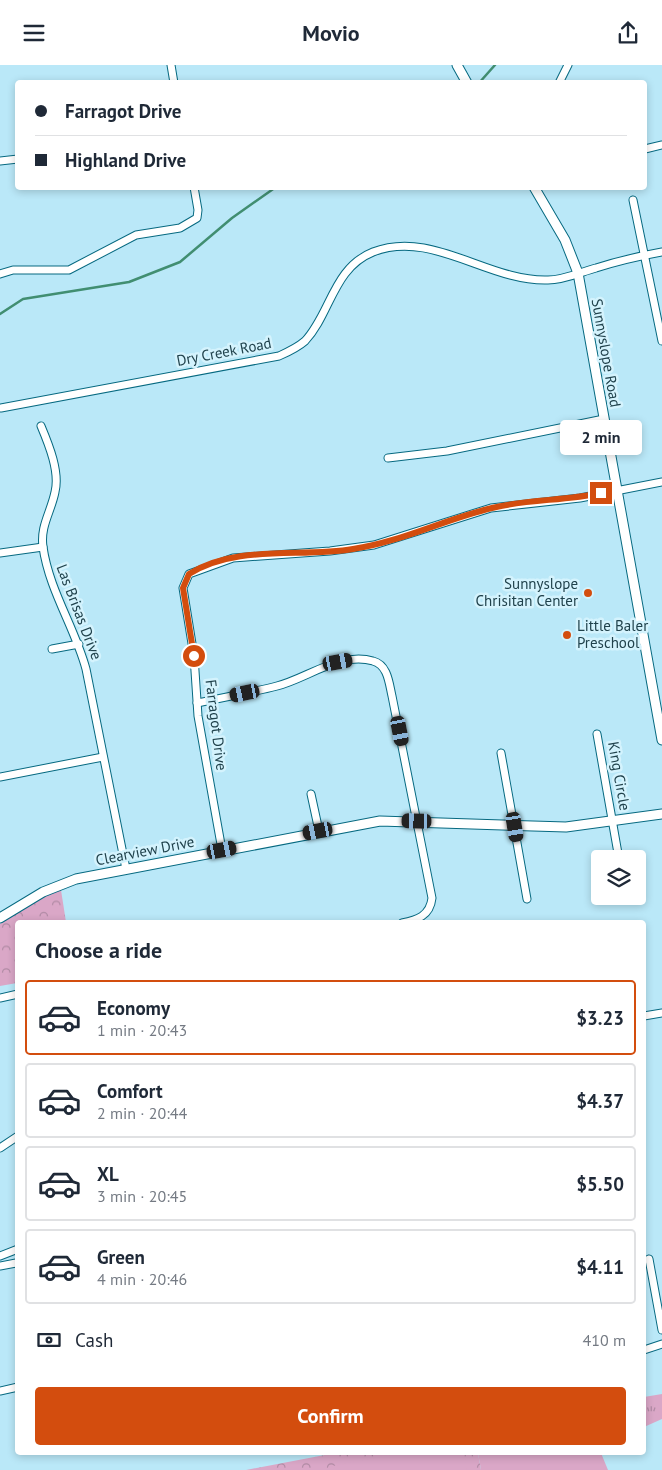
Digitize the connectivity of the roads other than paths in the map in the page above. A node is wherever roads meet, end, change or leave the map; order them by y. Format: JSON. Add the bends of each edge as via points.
{"nodes":[{"id":1,"x":171,"y":65,"type":"edge"},
{"id":2,"x":456,"y":65,"type":"edge"},
{"id":3,"x":568,"y":65,"type":"edge"},
{"id":4,"x":174,"y":80,"type":"edge"},
{"id":5,"x":466,"y":80,"type":"edge"},
{"id":6,"x":560,"y":80,"type":"edge"},
{"id":7,"x":662,"y":145,"type":"edge"},
{"id":8,"x":647,"y":149,"type":"edge"},
{"id":9,"x":15,"y":159,"type":"edge"},
{"id":10,"x":0,"y":161,"type":"edge"},
{"id":11,"x":195,"y":190,"type":"edge"},
{"id":12,"x":536,"y":190,"type":"edge"},
{"id":13,"x":633,"y":200,"type":"dead end"},
{"id":14,"x":662,"y":252,"type":"edge"},
{"id":15,"x":644,"y":255,"type":"junction"},
{"id":16,"x":578,"y":273,"type":"junction"},
{"id":17,"x":0,"y":274,"type":"edge"},
{"id":18,"x":662,"y":341,"type":"edge"},
{"id":19,"x":1,"y":408,"type":"dead end"},
{"id":20,"x":604,"y":419,"type":"junction"},
{"id":21,"x":41,"y":426,"type":"dead end"},
{"id":22,"x":388,"y":459,"type":"dead end"},
{"id":23,"x":662,"y":482,"type":"edge"},
{"id":24,"x":617,"y":491,"type":"junction"},
{"id":25,"x":43,"y":547,"type":"junction"},
{"id":26,"x":0,"y":553,"type":"edge"},
{"id":27,"x":78,"y":644,"type":"junction"},
{"id":28,"x":52,"y":649,"type":"dead end"},
{"id":29,"x":197,"y":703,"type":"junction"},
{"id":30,"x":597,"y":735,"type":"dead end"},
{"id":31,"x":662,"y":740,"type":"edge"},
{"id":32,"x":501,"y":753,"type":"dead end"},
{"id":33,"x":103,"y":757,"type":"junction"},
{"id":34,"x":0,"y":777,"type":"edge"},
{"id":35,"x":311,"y":794,"type":"dead end"},
{"id":36,"x":662,"y":813,"type":"edge"},
{"id":37,"x":417,"y":821,"type":"junction"},
{"id":38,"x":613,"y":822,"type":"junction"},
{"id":39,"x":515,"y":827,"type":"junction"},
{"id":40,"x":318,"y":831,"type":"junction"},
{"id":41,"x":222,"y":850,"type":"junction"},
{"id":42,"x":617,"y":850,"type":"edge"},
{"id":43,"x":126,"y":869,"type":"junction"},
{"id":44,"x":527,"y":899,"type":"dead end"},
{"id":45,"x":0,"y":918,"type":"edge"},
{"id":46,"x":413,"y":920,"type":"edge"},
{"id":47,"x":15,"y":996,"type":"edge"},
{"id":48,"x":0,"y":998,"type":"edge"},
{"id":49,"x":662,"y":1013,"type":"edge"},
{"id":50,"x":646,"y":1016,"type":"edge"},
{"id":51,"x":15,"y":1138,"type":"edge"},
{"id":52,"x":0,"y":1148,"type":"edge"},
{"id":53,"x":15,"y":1250,"type":"edge"},
{"id":54,"x":0,"y":1256,"type":"edge"},
{"id":55,"x":649,"y":1259,"type":"dead end"},
{"id":56,"x":15,"y":1263,"type":"edge"},
{"id":57,"x":0,"y":1267,"type":"edge"},
{"id":58,"x":662,"y":1330,"type":"edge"},
{"id":59,"x":662,"y":1344,"type":"edge"},
{"id":60,"x":646,"y":1349,"type":"edge"},
{"id":61,"x":15,"y":1388,"type":"edge"},
{"id":62,"x":0,"y":1391,"type":"edge"}],
"edges":[{"from":1,"to":4,"type":"street"},
{"from":2,"to":5,"type":"street"},
{"from":3,"to":6,"type":"street"},
{"from":7,"to":8,"type":"street"},
{"from":9,"to":10,"type":"street"},
{"from":11,"to":17,"type":"street","via":[[197,218],[180,228],[136,235],[68,270],[13,270]]},
{"from":12,"to":16,"type":"street","name":"Sunnyslope Road","via":[[565,239]]},
{"from":13,"to":15,"type":"street"},
{"from":14,"to":15,"type":"street","name":"Dry Creek Road"},
{"from":15,"to":16,"type":"street","name":"Dry Creek Road"},
{"from":15,"to":18,"type":"street"},
{"from":16,"to":19,"type":"street","name":"Dry Creek Road","via":[[560,279],[537,280],[496,271],[419,246],[390,247],[368,254],[350,268],[339,281],[305,341],[279,356]]},
{"from":16,"to":20,"type":"street","name":"Sunnyslope Road"},
{"from":20,"to":22,"type":"street","via":[[447,451]]},
{"from":20,"to":24,"type":"street","name":"Sunnyslope Road"},
{"from":21,"to":25,"type":"street","name":"Las Brisas Drive","via":[[50,448],[56,481],[54,497],[43,526]]},
{"from":23,"to":24,"type":"street","name":"Farragot Drive"},
{"from":24,"to":29,"type":"street","name":"Farragot Drive","via":[[497,506],[392,540],[352,549],[221,560],[189,574],[184,582]]},
{"from":24,"to":31,"type":"street","name":"Sunnyslope Road"},
{"from":25,"to":26,"type":"street"},
{"from":25,"to":27,"type":"street","name":"Las Brisas Drive","via":[[54,590]]},
{"from":27,"to":28,"type":"street"},
{"from":27,"to":33,"type":"street","name":"Las Brisas Drive"},
{"from":29,"to":37,"type":"street","via":[[278,686],[338,662],[364,659],[380,664],[386,671],[392,696]]},
{"from":29,"to":41,"type":"street","name":"Farragot Drive"},
{"from":30,"to":38,"type":"street","name":"King Circle"},
{"from":32,"to":39,"type":"street"},
{"from":33,"to":34,"type":"street"},
{"from":33,"to":43,"type":"street","name":"Las Brisas Drive"},
{"from":35,"to":40,"type":"street"},
{"from":36,"to":38,"type":"street","name":"Clearview Drive"},
{"from":37,"to":39,"type":"street","name":"Clearview Drive"},
{"from":37,"to":40,"type":"street","name":"Clearview Drive","via":[[380,821]]},
{"from":37,"to":46,"type":"street","via":[[432,898],[426,914]]},
{"from":38,"to":39,"type":"street","name":"Clearview Drive","via":[[566,827]]},
{"from":38,"to":42,"type":"street","name":"King Circle"},
{"from":39,"to":44,"type":"street"},
{"from":40,"to":41,"type":"street","name":"Clearview Drive"},
{"from":41,"to":43,"type":"street","name":"Clearview Drive"},
{"from":43,"to":45,"type":"street","name":"Clearview Drive","via":[[58,885]]},
{"from":47,"to":48,"type":"street"},
{"from":49,"to":50,"type":"street"},
{"from":51,"to":52,"type":"street"},
{"from":53,"to":54,"type":"street"},
{"from":55,"to":58,"type":"street"},
{"from":56,"to":57,"type":"street"},
{"from":59,"to":60,"type":"street"},
{"from":61,"to":62,"type":"street"}]}
